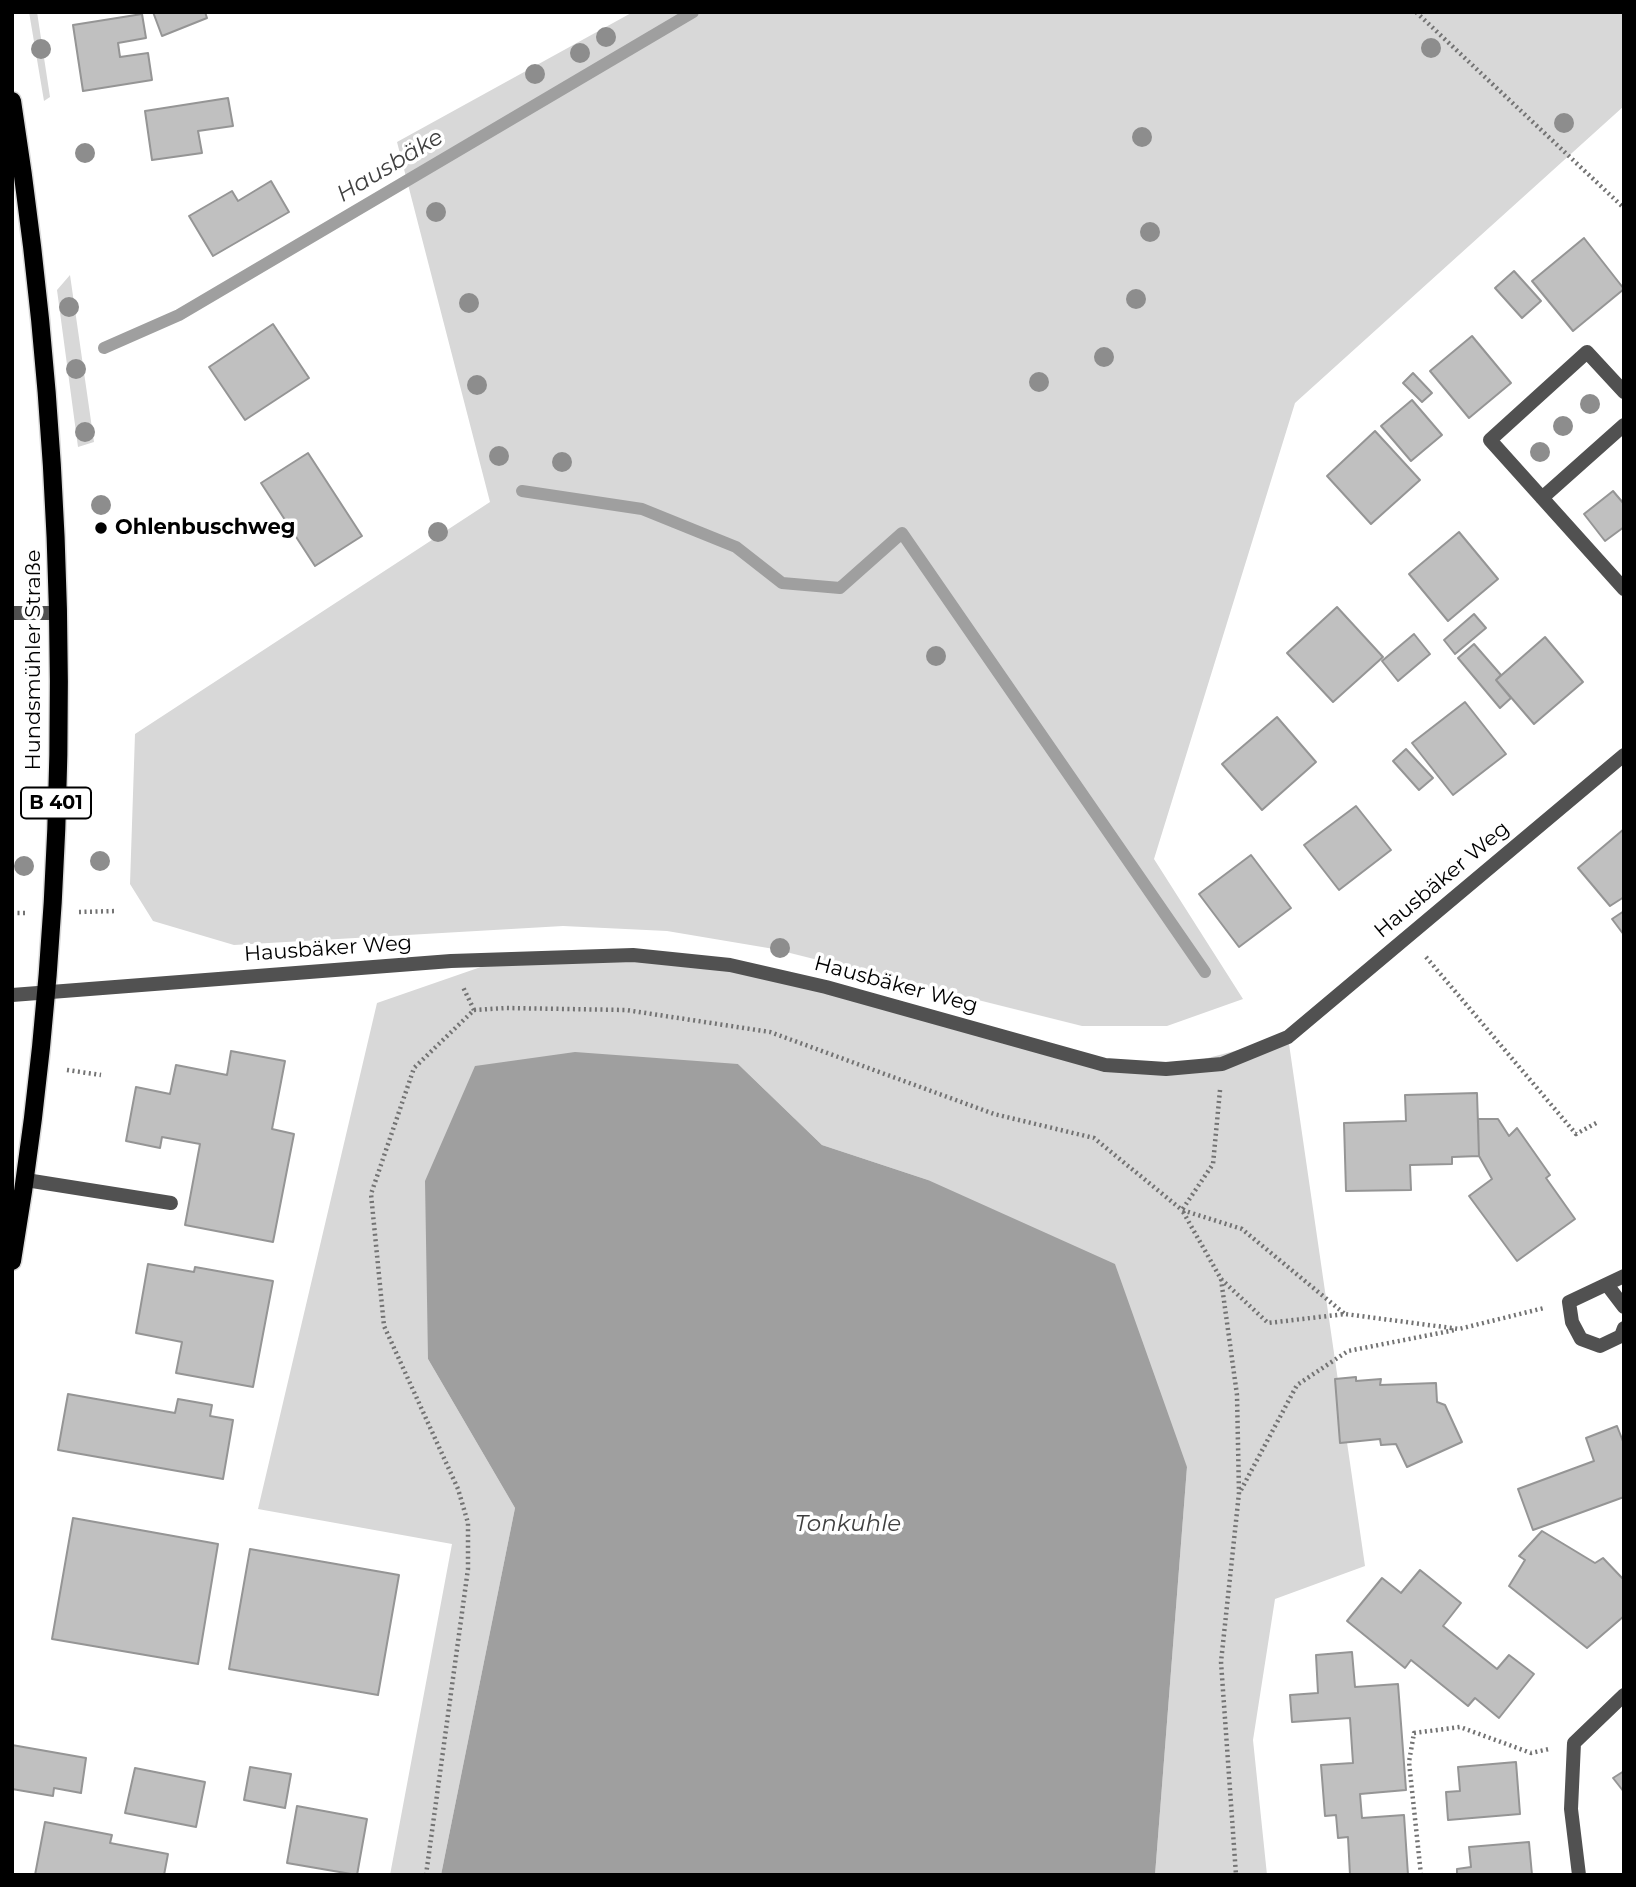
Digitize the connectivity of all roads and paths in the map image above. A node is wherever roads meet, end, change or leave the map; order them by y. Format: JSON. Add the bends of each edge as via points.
{"nodes":[{"id":1,"x":1416,"y":12,"type":"edge"},
{"id":2,"x":12,"y":101,"type":"edge"},
{"id":3,"x":1624,"y":208,"type":"edge"},
{"id":4,"x":1624,"y":392,"type":"edge"},
{"id":5,"x":1624,"y":425,"type":"edge"},
{"id":6,"x":1542,"y":498,"type":"junction"},
{"id":7,"x":1624,"y":589,"type":"edge"},
{"id":8,"x":58,"y":613,"type":"junction"},
{"id":9,"x":12,"y":614,"type":"edge"},
{"id":10,"x":1624,"y":755,"type":"edge"},
{"id":11,"x":1408,"y":936,"type":"junction"},
{"id":12,"x":451,"y":961,"type":"junction"},
{"id":13,"x":48,"y":994,"type":"junction"},
{"id":14,"x":12,"y":995,"type":"edge"},
{"id":15,"x":474,"y":1010,"type":"junction"},
{"id":16,"x":1222,"y":1064,"type":"junction"},
{"id":17,"x":1598,"y":1122,"type":"dead end"},
{"id":18,"x":26,"y":1180,"type":"junction"},
{"id":19,"x":171,"y":1203,"type":"dead end"},
{"id":20,"x":1182,"y":1210,"type":"junction"},
{"id":21,"x":12,"y":1261,"type":"edge"},
{"id":22,"x":1624,"y":1276,"type":"edge"},
{"id":23,"x":1221,"y":1279,"type":"junction"},
{"id":24,"x":1608,"y":1286,"type":"junction"},
{"id":25,"x":1569,"y":1303,"type":"junction"},
{"id":26,"x":1624,"y":1307,"type":"edge"},
{"id":27,"x":1345,"y":1314,"type":"junction"},
{"id":28,"x":1624,"y":1328,"type":"edge"},
{"id":29,"x":1459,"y":1329,"type":"junction"},
{"id":30,"x":1240,"y":1493,"type":"junction"},
{"id":31,"x":1624,"y":1695,"type":"edge"},
{"id":32,"x":1574,"y":1743,"type":"junction"},
{"id":33,"x":426,"y":1875,"type":"edge"},
{"id":34,"x":1236,"y":1875,"type":"edge"},
{"id":35,"x":1421,"y":1875,"type":"edge"},
{"id":36,"x":1579,"y":1875,"type":"edge"}],
"edges":[{"from":1,"to":3,"type":"path"},
{"from":2,"to":8,"type":"main road","name":"Hundsmühler Straße","number":"B 401","via":[[49,425]]},
{"from":4,"to":6,"type":"street","via":[[1587,352],[1489,440]]},
{"from":5,"to":6,"type":"street"},
{"from":6,"to":7,"type":"street"},
{"from":8,"to":9,"type":"street"},
{"from":8,"to":13,"type":"main road","name":"Hundsmühler Straße","number":"B 401","via":[[59,717]]},
{"from":10,"to":11,"type":"street","name":"Hausbäker Weg"},
{"from":11,"to":16,"type":"street","name":"Hausbäker Weg","via":[[1288,1037]]},
{"from":11,"to":17,"type":"path","via":[[1576,1134]]},
{"from":12,"to":13,"type":"street","name":"Hausbäker Weg"},
{"from":12,"to":15,"type":"path"},
{"from":12,"to":16,"type":"street","name":"Hausbäker Weg","via":[[633,955],[730,965],[1105,1065],[1166,1069]]},
{"from":13,"to":14,"type":"street"},
{"from":13,"to":18,"type":"main road","name":"Hundsmühler Straße","number":"B 401"},
{"from":15,"to":20,"type":"path","via":[[626,1010],[770,1032],[994,1114],[1094,1138]]},
{"from":15,"to":33,"type":"path","via":[[414,1068],[371,1194],[384,1326],[458,1489],[468,1523],[467,1569]]},
{"from":16,"to":20,"type":"path","via":[[1213,1164]]},
{"from":18,"to":19,"type":"street"},
{"from":18,"to":21,"type":"main road","name":"Hundsmühler Straße","number":"B 401"},
{"from":20,"to":23,"type":"path"},
{"from":20,"to":27,"type":"path","via":[[1242,1229]]},
{"from":22,"to":24,"type":"street"},
{"from":23,"to":27,"type":"path","via":[[1268,1322]]},
{"from":23,"to":30,"type":"path","via":[[1237,1395]]},
{"from":24,"to":25,"type":"street"},
{"from":24,"to":26,"type":"street"},
{"from":25,"to":28,"type":"street","via":[[1581,1339],[1600,1346],[1621,1336]]},
{"from":25,"to":29,"type":"path"},
{"from":27,"to":29,"type":"path"},
{"from":29,"to":30,"type":"path","via":[[1349,1352],[1297,1385]]},
{"from":30,"to":34,"type":"path","via":[[1221,1662]]},
{"from":31,"to":32,"type":"street"},
{"from":32,"to":35,"type":"path","via":[[1531,1753],[1460,1727],[1414,1733],[1409,1762]]},
{"from":32,"to":36,"type":"street","via":[[1571,1809]]}]}
